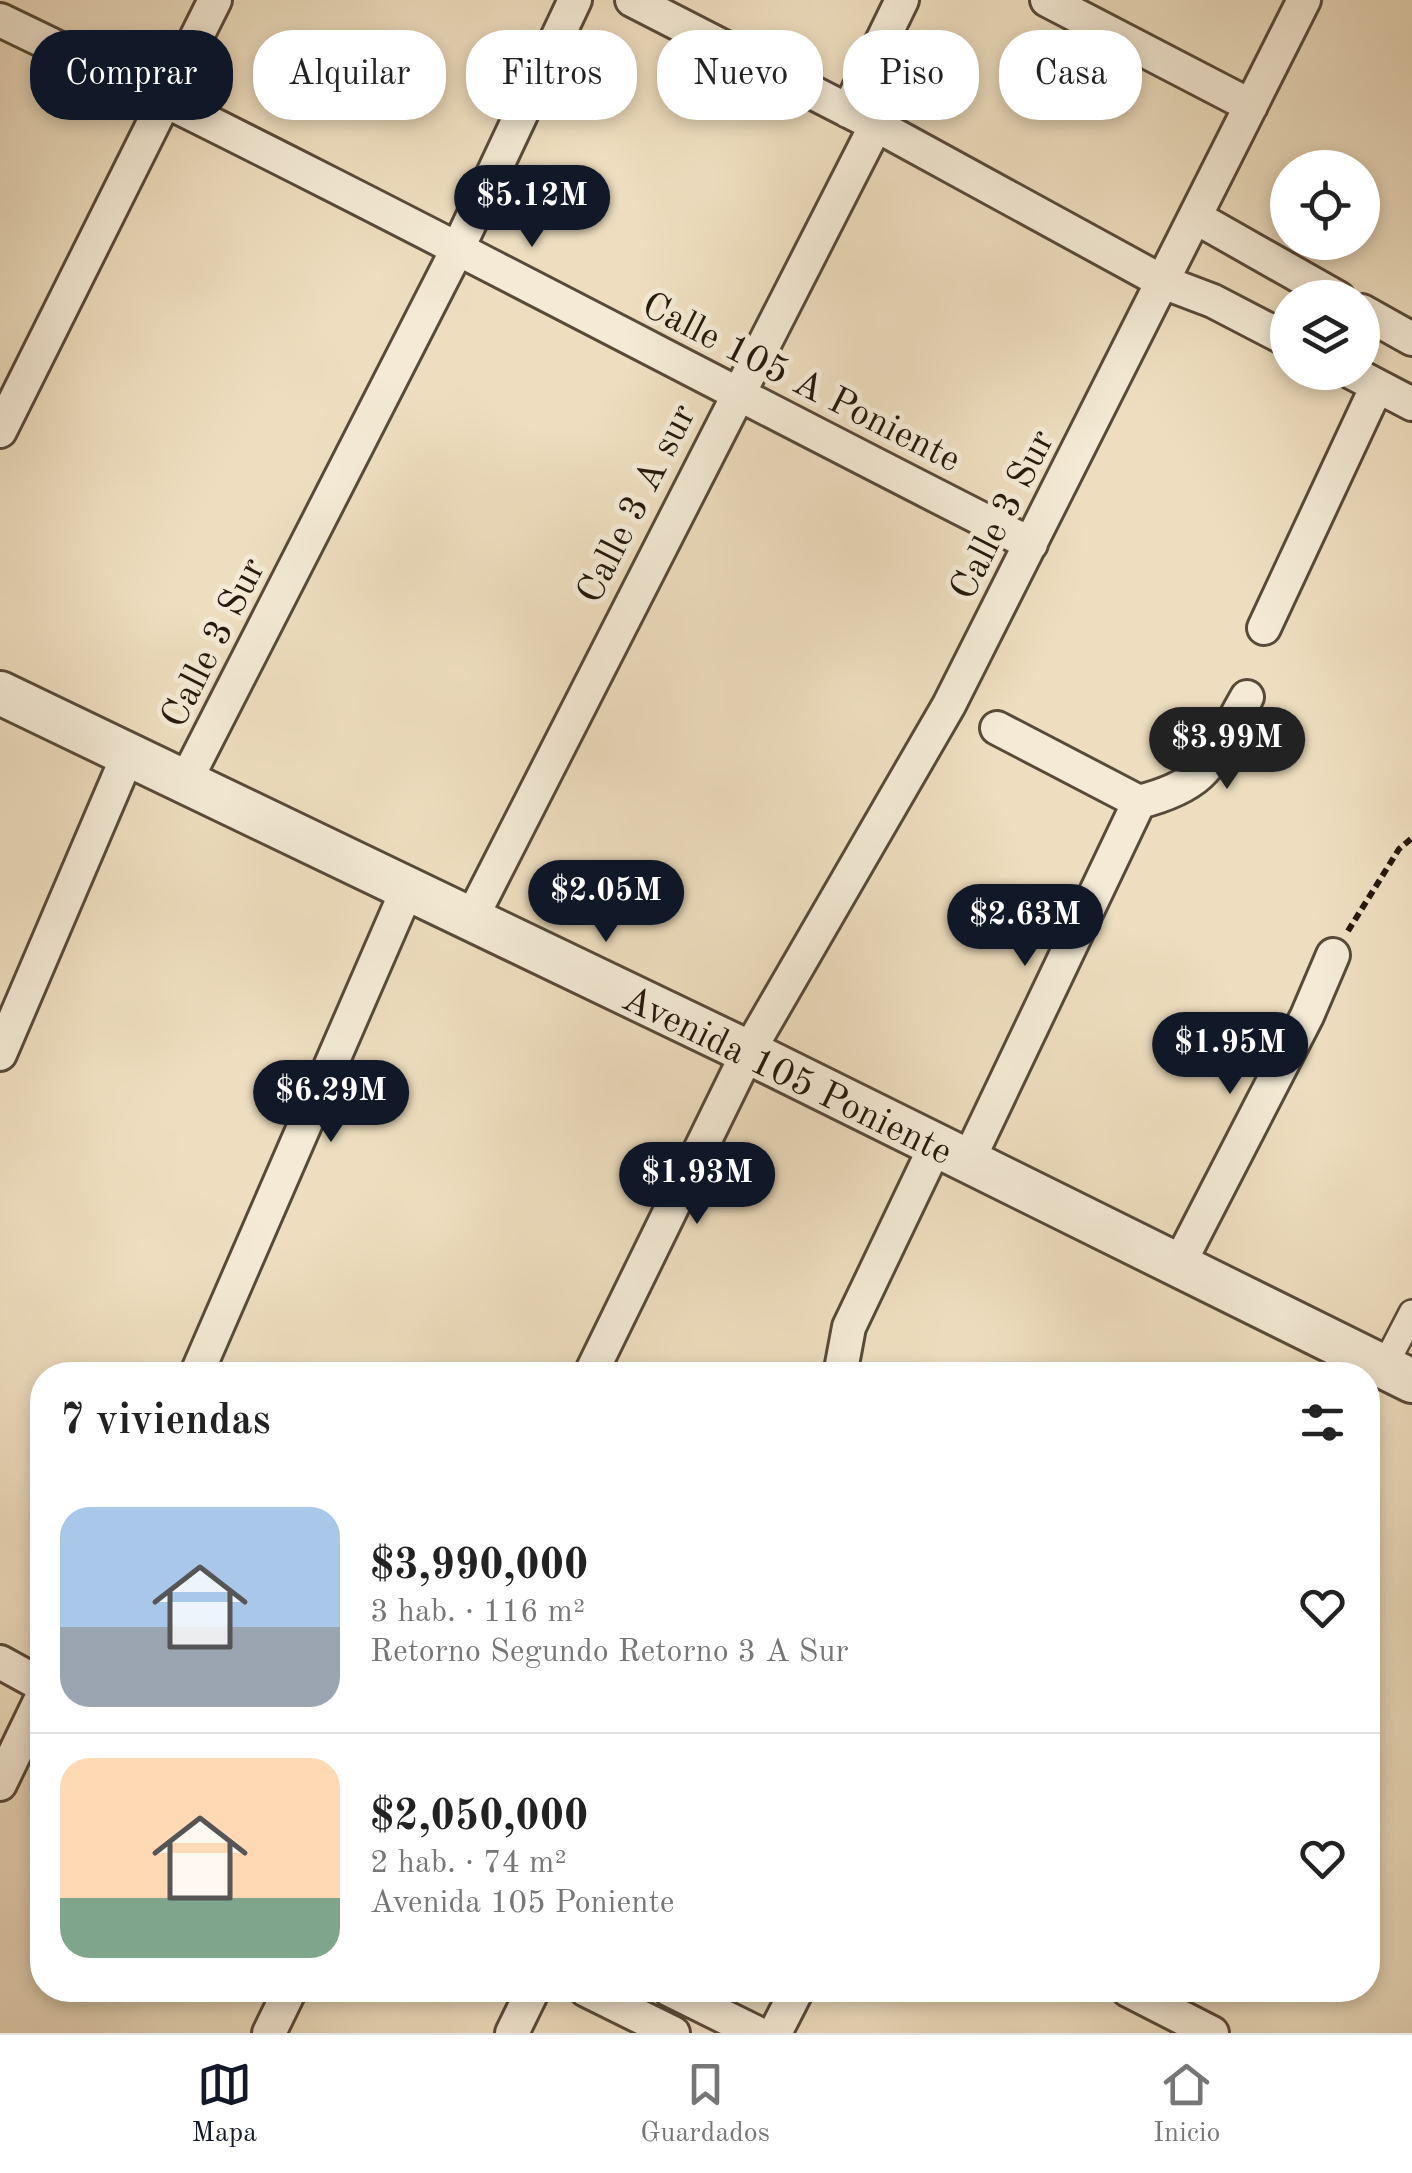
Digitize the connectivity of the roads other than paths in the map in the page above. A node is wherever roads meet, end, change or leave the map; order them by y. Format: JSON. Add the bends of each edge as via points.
{"nodes":[{"id":1,"x":215,"y":0,"type":"edge"},
{"id":2,"x":575,"y":0,"type":"edge"},
{"id":3,"x":632,"y":0,"type":"edge"},
{"id":4,"x":902,"y":0,"type":"edge"},
{"id":5,"x":1047,"y":0,"type":"edge"},
{"id":6,"x":1304,"y":0,"type":"edge"},
{"id":7,"x":0,"y":20,"type":"edge"},
{"id":8,"x":200,"y":30,"type":"edge"},
{"id":9,"x":892,"y":30,"type":"edge"},
{"id":10,"x":30,"y":34,"type":"edge"},
{"id":11,"x":1251,"y":106,"type":"junction"},
{"id":12,"x":843,"y":108,"type":"edge"},
{"id":13,"x":154,"y":120,"type":"edge"},
{"id":14,"x":206,"y":120,"type":"edge"},
{"id":15,"x":861,"y":120,"type":"edge"},
{"id":16,"x":866,"y":120,"type":"edge"},
{"id":17,"x":1197,"y":218,"type":"junction"},
{"id":18,"x":459,"y":246,"type":"junction"},
{"id":19,"x":1306,"y":280,"type":"edge"},
{"id":20,"x":1163,"y":282,"type":"junction"},
{"id":21,"x":1380,"y":320,"type":"edge"},
{"id":22,"x":1270,"y":330,"type":"edge"},
{"id":23,"x":1411,"y":336,"type":"edge"},
{"id":24,"x":1380,"y":387,"type":"edge"},
{"id":25,"x":1360,"y":390,"type":"edge"},
{"id":26,"x":735,"y":394,"type":"junction"},
{"id":27,"x":1412,"y":404,"type":"edge"},
{"id":28,"x":0,"y":431,"type":"edge"},
{"id":29,"x":1031,"y":544,"type":"junction"},
{"id":30,"x":1264,"y":628,"type":"dead end"},
{"id":31,"x":0,"y":692,"type":"edge"},
{"id":32,"x":1247,"y":697,"type":"dead end"},
{"id":33,"x":997,"y":728,"type":"dead end"},
{"id":34,"x":128,"y":755,"type":"junction"},
{"id":35,"x":185,"y":782,"type":"junction"},
{"id":36,"x":1139,"y":802,"type":"junction"},
{"id":37,"x":408,"y":890,"type":"junction"},
{"id":38,"x":470,"y":920,"type":"junction"},
{"id":39,"x":1333,"y":955,"type":"road end"},
{"id":40,"x":748,"y":1052,"type":"junction"},
{"id":41,"x":0,"y":1054,"type":"edge"},
{"id":42,"x":951,"y":1155,"type":"junction"},
{"id":43,"x":1179,"y":1264,"type":"junction"},
{"id":44,"x":1412,"y":1313,"type":"edge"},
{"id":45,"x":202,"y":1362,"type":"edge"},
{"id":46,"x":596,"y":1362,"type":"edge"},
{"id":47,"x":842,"y":1362,"type":"edge"},
{"id":48,"x":1374,"y":1362,"type":"edge"},
{"id":49,"x":1398,"y":1374,"type":"edge"},
{"id":50,"x":0,"y":1662,"type":"edge"},
{"id":51,"x":30,"y":1678,"type":"edge"},
{"id":52,"x":30,"y":1721,"type":"edge"},
{"id":53,"x":0,"y":1784,"type":"edge"},
{"id":54,"x":284,"y":2002,"type":"edge"},
{"id":55,"x":527,"y":2002,"type":"edge"},
{"id":56,"x":610,"y":2002,"type":"edge"},
{"id":57,"x":694,"y":2002,"type":"edge"},
{"id":58,"x":791,"y":2002,"type":"edge"},
{"id":59,"x":1151,"y":2002,"type":"edge"},
{"id":60,"x":269,"y":2033,"type":"edge"},
{"id":61,"x":512,"y":2033,"type":"edge"},
{"id":62,"x":673,"y":2033,"type":"edge"},
{"id":63,"x":756,"y":2033,"type":"edge"},
{"id":64,"x":775,"y":2033,"type":"edge"},
{"id":65,"x":1212,"y":2033,"type":"edge"}],
"edges":[{"from":1,"to":8,"type":"street"},
{"from":2,"to":18,"type":"street","name":"Calle 3 Sur"},
{"from":3,"to":12,"type":"street"},
{"from":4,"to":9,"type":"street","name":"Calle 3 A sur"},
{"from":5,"to":11,"type":"street"},
{"from":6,"to":11,"type":"street","name":"Calle 3 Sur"},
{"from":7,"to":10,"type":"street","name":"Calle 105 A Poniente"},
{"from":11,"to":17,"type":"street","name":"Calle 3 Sur"},
{"from":13,"to":28,"type":"street"},
{"from":14,"to":18,"type":"street","name":"Calle 105 A Poniente"},
{"from":15,"to":26,"type":"street","name":"Calle 3 A sur"},
{"from":16,"to":20,"type":"street"},
{"from":17,"to":19,"type":"street"},
{"from":17,"to":20,"type":"street","name":"Calle 3 Sur"},
{"from":18,"to":26,"type":"street","name":"Calle 105 A Poniente"},
{"from":18,"to":35,"type":"street","name":"Calle 3 Sur"},
{"from":20,"to":22,"type":"street"},
{"from":20,"to":29,"type":"street","name":"Calle 3 Sur"},
{"from":21,"to":23,"type":"street"},
{"from":24,"to":27,"type":"street"},
{"from":25,"to":30,"type":"street"},
{"from":26,"to":29,"type":"street","name":"Calle 105 A Poniente"},
{"from":26,"to":38,"type":"street","name":"Calle 3 A sur"},
{"from":29,"to":40,"type":"street","name":"Calle 3 Sur","via":[[949,705]]},
{"from":31,"to":34,"type":"street","name":"Avenida 105 Poniente"},
{"from":32,"to":36,"type":"street","via":[[1201,775],[1188,787]]},
{"from":33,"to":36,"type":"street"},
{"from":34,"to":35,"type":"street","name":"Avenida 105 Poniente"},
{"from":34,"to":41,"type":"street","name":"Calle 3 Sur"},
{"from":35,"to":37,"type":"street","name":"Avenida 105 Poniente"},
{"from":36,"to":42,"type":"street"},
{"from":37,"to":38,"type":"street","name":"Avenida 105 Poniente"},
{"from":37,"to":45,"type":"street"},
{"from":38,"to":40,"type":"street","name":"Avenida 105 Poniente"},
{"from":39,"to":43,"type":"street"},
{"from":40,"to":42,"type":"street","name":"Avenida 105 Poniente"},
{"from":40,"to":46,"type":"street","name":"Calle 3 Sur"},
{"from":42,"to":43,"type":"street","name":"Avenida 105 Poniente"},
{"from":42,"to":47,"type":"street","via":[[849,1327]]},
{"from":43,"to":48,"type":"street","name":"Avenida 105 Poniente"},
{"from":44,"to":49,"type":"street"},
{"from":50,"to":51,"type":"street"},
{"from":52,"to":53,"type":"street"},
{"from":54,"to":60,"type":"street"},
{"from":55,"to":61,"type":"street"},
{"from":56,"to":62,"type":"street"},
{"from":57,"to":63,"type":"street"},
{"from":58,"to":64,"type":"street"},
{"from":59,"to":65,"type":"street"}]}
